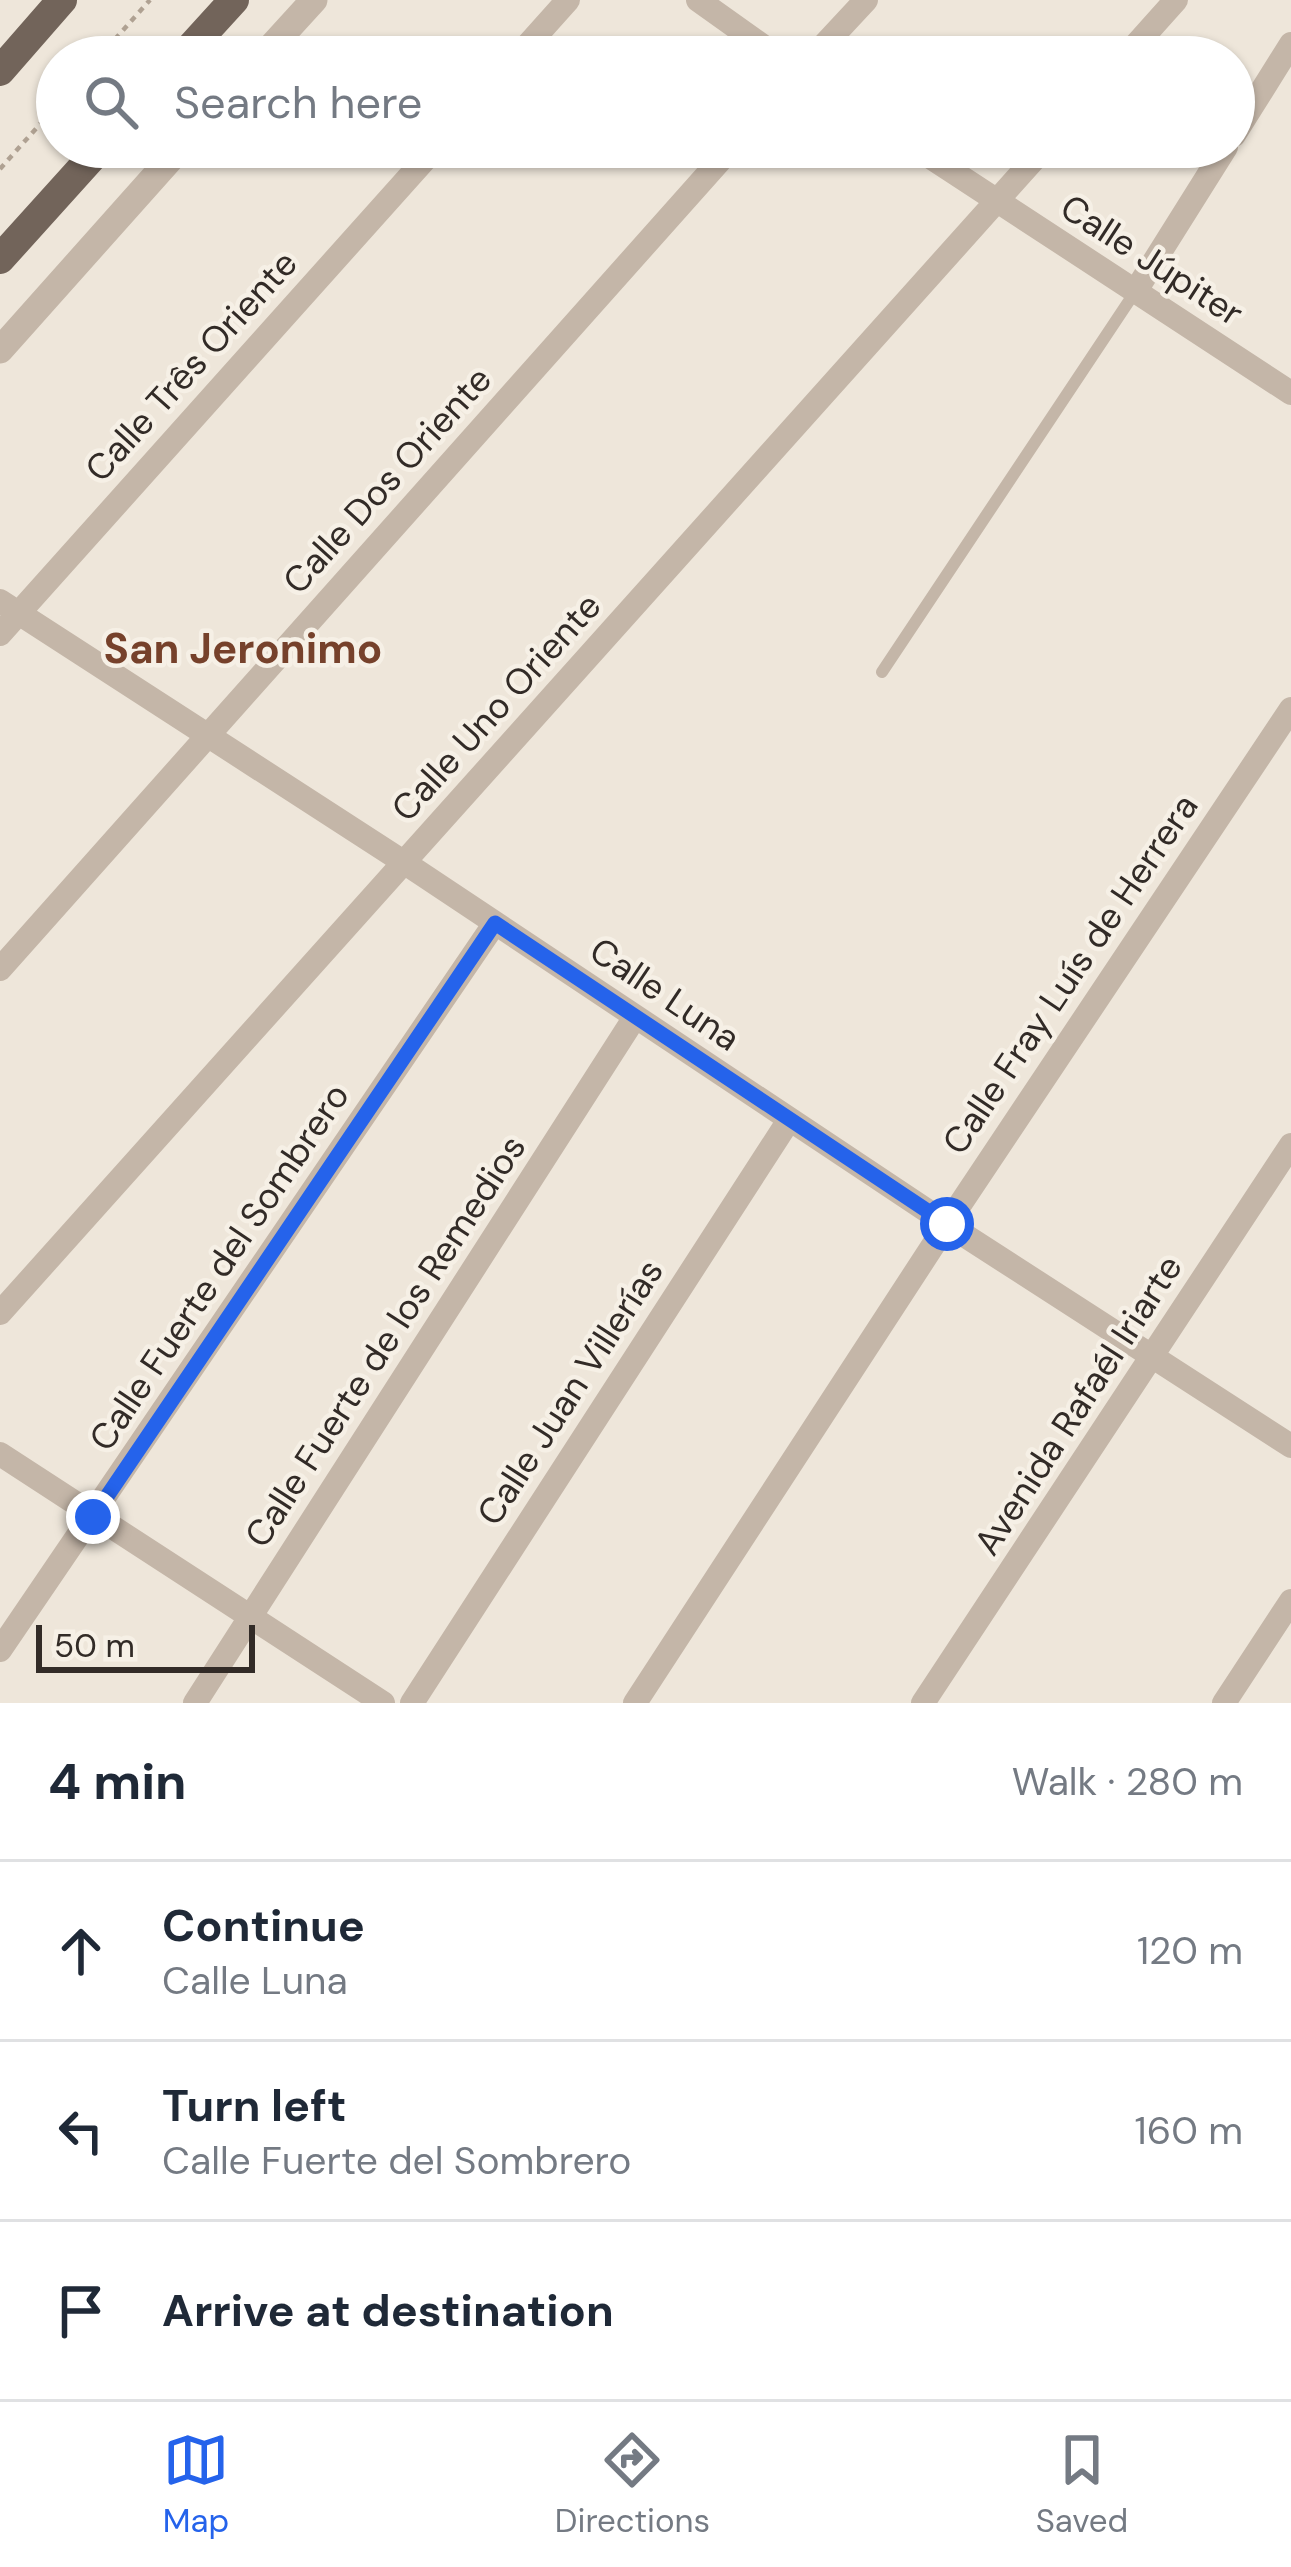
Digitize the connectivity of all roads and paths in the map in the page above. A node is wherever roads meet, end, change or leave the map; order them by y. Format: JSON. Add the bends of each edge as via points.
{"nodes":[{"id":1,"x":62,"y":0,"type":"edge"},
{"id":2,"x":150,"y":0,"type":"edge"},
{"id":3,"x":234,"y":0,"type":"edge"},
{"id":4,"x":314,"y":0,"type":"edge"},
{"id":5,"x":568,"y":0,"type":"edge"},
{"id":6,"x":698,"y":0,"type":"edge"},
{"id":7,"x":866,"y":0,"type":"edge"},
{"id":8,"x":1176,"y":0,"type":"edge"},
{"id":9,"x":118,"y":36,"type":"edge"},
{"id":10,"x":201,"y":36,"type":"edge"},
{"id":11,"x":281,"y":36,"type":"edge"},
{"id":12,"x":536,"y":36,"type":"edge"},
{"id":13,"x":749,"y":36,"type":"edge"},
{"id":14,"x":833,"y":36,"type":"edge"},
{"id":15,"x":1144,"y":36,"type":"edge"},
{"id":16,"x":1291,"y":44,"type":"edge"},
{"id":17,"x":0,"y":70,"type":"edge"},
{"id":18,"x":1255,"y":101,"type":"edge"},
{"id":19,"x":36,"y":129,"type":"edge"},
{"id":20,"x":82,"y":168,"type":"edge"},
{"id":21,"x":162,"y":168,"type":"edge"},
{"id":22,"x":417,"y":168,"type":"edge"},
{"id":23,"x":713,"y":168,"type":"edge"},
{"id":24,"x":947,"y":168,"type":"edge"},
{"id":25,"x":1026,"y":168,"type":"edge"},
{"id":26,"x":1213,"y":168,"type":"edge"},
{"id":27,"x":0,"y":169,"type":"edge"},
{"id":28,"x":997,"y":200,"type":"junction"},
{"id":29,"x":0,"y":259,"type":"edge"},
{"id":30,"x":1135,"y":292,"type":"junction"},
{"id":31,"x":0,"y":350,"type":"edge"},
{"id":32,"x":1287,"y":382,"type":"edge"},
{"id":33,"x":9,"y":607,"type":"edge"},
{"id":34,"x":0,"y":634,"type":"edge"},
{"id":35,"x":882,"y":672,"type":"dead end"},
{"id":36,"x":1291,"y":709,"type":"edge"},
{"id":37,"x":207,"y":737,"type":"junction"},
{"id":38,"x":405,"y":863,"type":"junction"},
{"id":39,"x":495,"y":923,"type":"junction"},
{"id":40,"x":0,"y":968,"type":"edge"},
{"id":41,"x":635,"y":1017,"type":"junction"},
{"id":42,"x":789,"y":1120,"type":"junction"},
{"id":43,"x":1291,"y":1145,"type":"edge"},
{"id":44,"x":947,"y":1224,"type":"junction"},
{"id":45,"x":0,"y":1313,"type":"edge"},
{"id":46,"x":1155,"y":1356,"type":"junction"},
{"id":47,"x":1291,"y":1446,"type":"edge"},
{"id":48,"x":0,"y":1454,"type":"edge"},
{"id":49,"x":93,"y":1517,"type":"junction"},
{"id":50,"x":1291,"y":1600,"type":"edge"},
{"id":51,"x":252,"y":1616,"type":"junction"},
{"id":52,"x":0,"y":1650,"type":"edge"},
{"id":53,"x":195,"y":1703,"type":"edge"},
{"id":54,"x":383,"y":1703,"type":"edge"},
{"id":55,"x":412,"y":1703,"type":"edge"},
{"id":56,"x":635,"y":1703,"type":"edge"},
{"id":57,"x":923,"y":1703,"type":"edge"},
{"id":58,"x":1224,"y":1703,"type":"edge"}],
"edges":[{"from":1,"to":17,"type":"main road"},
{"from":2,"to":9,"type":"path"},
{"from":3,"to":10,"type":"main road"},
{"from":4,"to":11,"type":"street"},
{"from":5,"to":12,"type":"street"},
{"from":6,"to":13,"type":"street"},
{"from":7,"to":14,"type":"street"},
{"from":8,"to":15,"type":"street"},
{"from":16,"to":18,"type":"street"},
{"from":19,"to":27,"type":"path"},
{"from":20,"to":29,"type":"main road"},
{"from":21,"to":31,"type":"street"},
{"from":22,"to":33,"type":"street","name":"Calle Três Oriente"},
{"from":23,"to":37,"type":"street","name":"Calle Dos Oriente"},
{"from":24,"to":28,"type":"street","name":"Calle Júpiter"},
{"from":25,"to":28,"type":"street","name":"Calle Uno Oriente"},
{"from":26,"to":30,"type":"street"},
{"from":28,"to":30,"type":"street","name":"Calle Júpiter"},
{"from":28,"to":38,"type":"street","name":"Calle Uno Oriente"},
{"from":30,"to":32,"type":"street","name":"Calle Júpiter"},
{"from":30,"to":35,"type":"lane"},
{"from":33,"to":34,"type":"street","name":"Calle Três Oriente"},
{"from":33,"to":37,"type":"street","name":"Calle Luna"},
{"from":36,"to":44,"type":"street","name":"Calle Fray Luís de Herrera"},
{"from":37,"to":38,"type":"street","name":"Calle Luna"},
{"from":37,"to":40,"type":"street","name":"Calle Dos Oriente"},
{"from":38,"to":39,"type":"street","name":"Calle Luna"},
{"from":38,"to":45,"type":"street","name":"Calle Uno Oriente"},
{"from":39,"to":41,"type":"street","name":"Calle Luna"},
{"from":39,"to":49,"type":"street","name":"Calle Fuerte del Sombrero"},
{"from":41,"to":42,"type":"street","name":"Calle Luna"},
{"from":41,"to":51,"type":"street","name":"Calle Fuerte de los Remedios"},
{"from":42,"to":44,"type":"street","name":"Calle Luna"},
{"from":42,"to":55,"type":"street","name":"Calle Juan Villerías"},
{"from":43,"to":46,"type":"street","name":"Avenida Rafaél Iriarte"},
{"from":44,"to":46,"type":"street","name":"Calle Luna"},
{"from":44,"to":56,"type":"street","name":"Calle Fray Luís de Herrera"},
{"from":46,"to":47,"type":"street","name":"Calle Luna"},
{"from":46,"to":57,"type":"street","name":"Avenida Rafaél Iriarte"},
{"from":48,"to":49,"type":"street"},
{"from":49,"to":51,"type":"street"},
{"from":49,"to":52,"type":"street","name":"Calle Fuerte del Sombrero"},
{"from":50,"to":58,"type":"street"},
{"from":51,"to":53,"type":"street","name":"Calle Fuerte de los Remedios"},
{"from":51,"to":54,"type":"street"}]}
